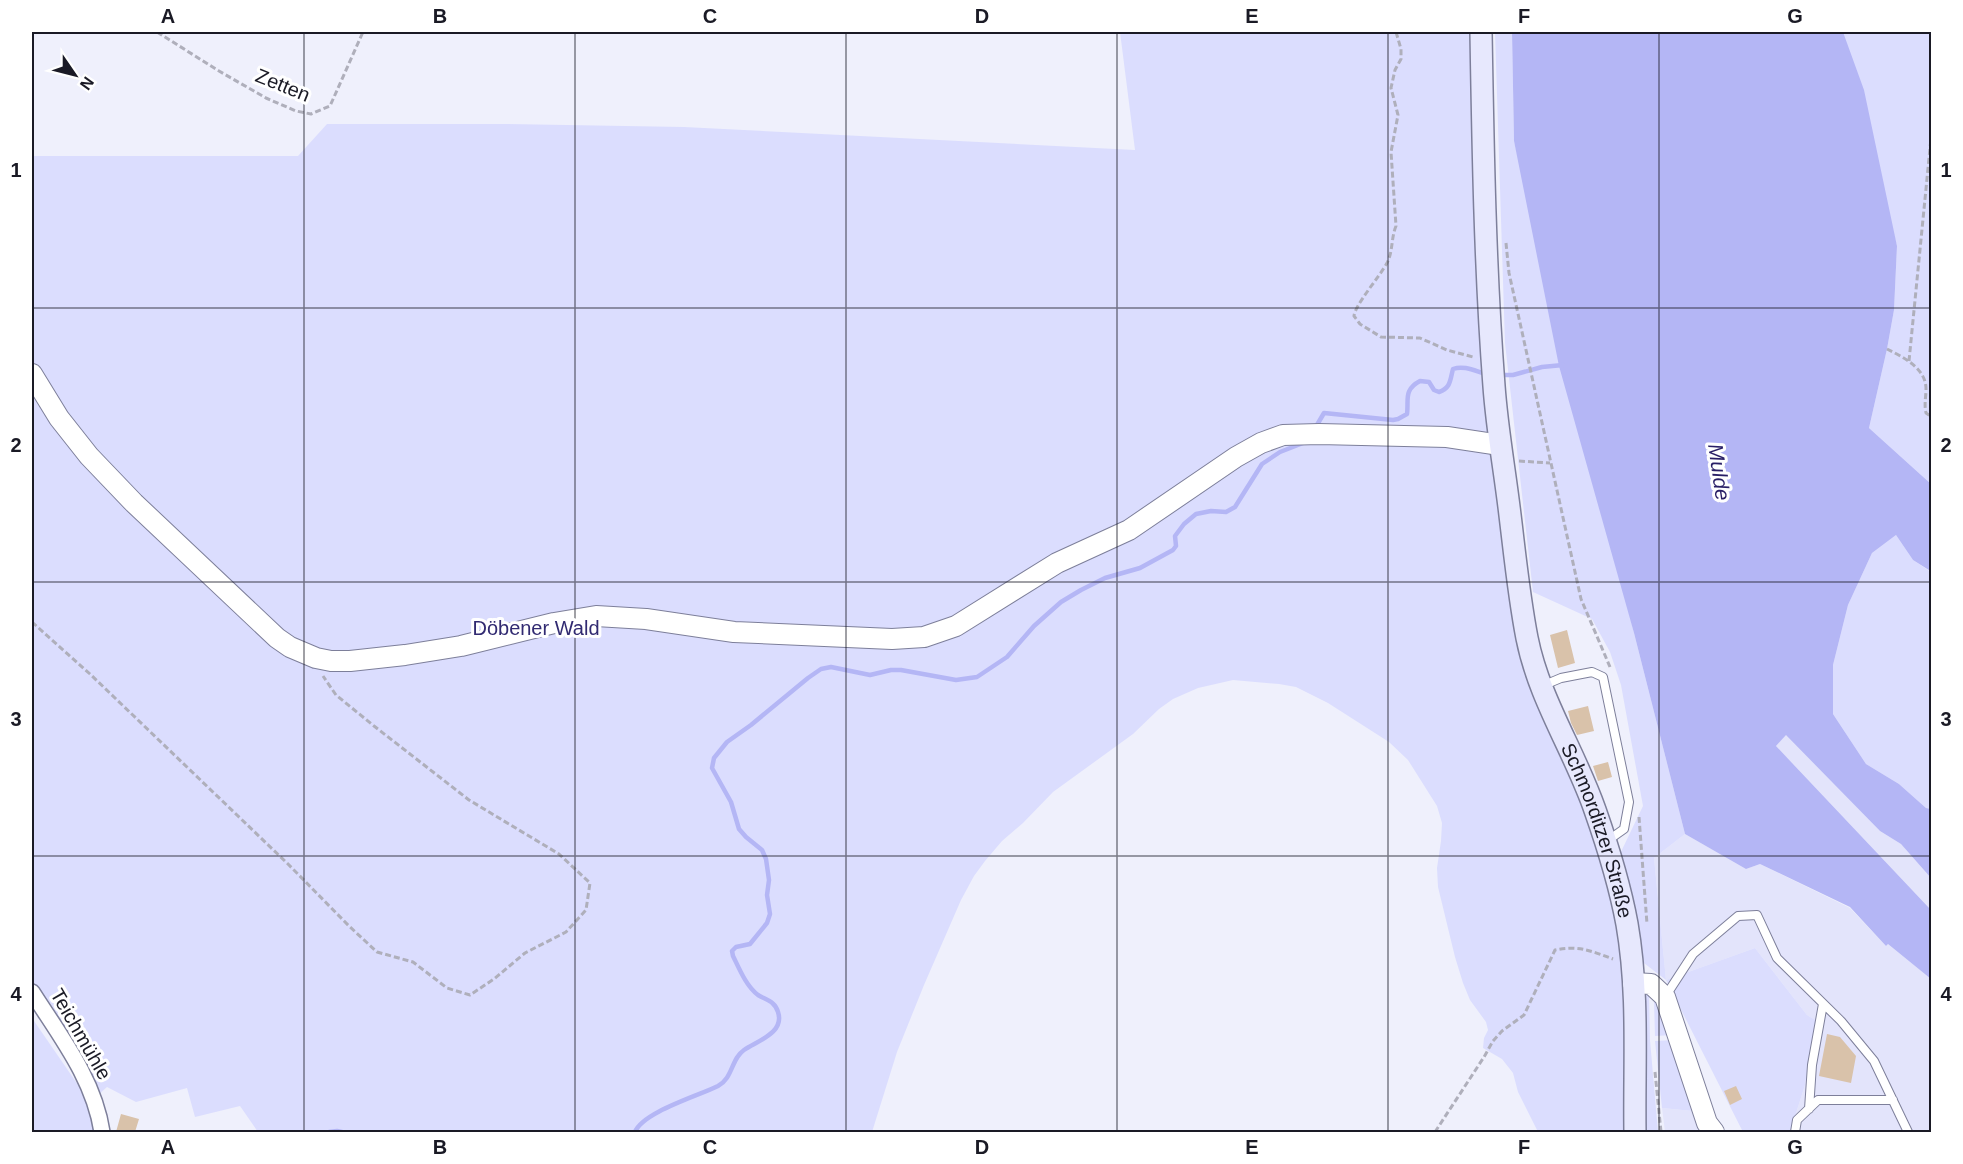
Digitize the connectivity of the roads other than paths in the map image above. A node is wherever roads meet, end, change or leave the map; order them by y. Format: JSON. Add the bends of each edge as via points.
{"nodes":[{"id":1,"x":1481,"y":32,"type":"edge"},
{"id":2,"x":32,"y":374,"type":"edge"},
{"id":3,"x":1501,"y":453,"type":"junction"},
{"id":4,"x":1541,"y":687,"type":"junction"},
{"id":5,"x":1605,"y":843,"type":"junction"},
{"id":6,"x":1633,"y":974,"type":"junction"},
{"id":7,"x":32,"y":992,"type":"edge"},
{"id":8,"x":1665,"y":998,"type":"junction"},
{"id":9,"x":1823,"y":1004,"type":"junction"},
{"id":10,"x":1893,"y":1100,"type":"junction"},
{"id":11,"x":1809,"y":1109,"type":"junction"},
{"id":12,"x":102,"y":1132,"type":"edge"},
{"id":13,"x":1635,"y":1132,"type":"edge"},
{"id":14,"x":1714,"y":1132,"type":"edge"},
{"id":15,"x":1795,"y":1132,"type":"edge"},
{"id":16,"x":1908,"y":1132,"type":"edge"}],
"edges":[{"from":1,"to":3,"type":"main road","name":"Schmorditzer Straße","via":[[1485,357],[1494,388]]},
{"from":2,"to":3,"type":"street","via":[[89,456],[277,638],[304,654],[350,662],[451,647],[596,616],[734,632],[924,637],[956,626],[1057,564],[1129,530],[1236,457],[1283,435],[1447,437]]},
{"from":3,"to":4,"type":"main road","name":"Schmorditzer Straße","via":[[1527,637]]},
{"from":4,"to":5,"type":"main road","name":"Schmorditzer Straße","via":[[1583,779]]},
{"from":4,"to":5,"type":"lane","via":[[1592,672],[1603,677],[1629,802],[1624,829]]},
{"from":5,"to":6,"type":"main road","name":"Schmorditzer Straße","via":[[1622,899]]},
{"from":6,"to":8,"type":"street","via":[[1652,984]]},
{"from":6,"to":13,"type":"main road","name":"Schmorditzer Straße"},
{"from":7,"to":12,"type":"street","name":"Teichmühle","via":[[88,1083]]},
{"from":8,"to":9,"type":"lane","via":[[1693,954],[1738,916],[1757,915],[1777,958]]},
{"from":8,"to":14,"type":"street","via":[[1707,1123]]},
{"from":9,"to":10,"type":"lane","via":[[1874,1060]]},
{"from":9,"to":11,"type":"lane"},
{"from":10,"to":11,"type":"lane","via":[[1818,1100]]},
{"from":10,"to":16,"type":"lane"},
{"from":11,"to":15,"type":"lane","via":[[1797,1120]]}]}
